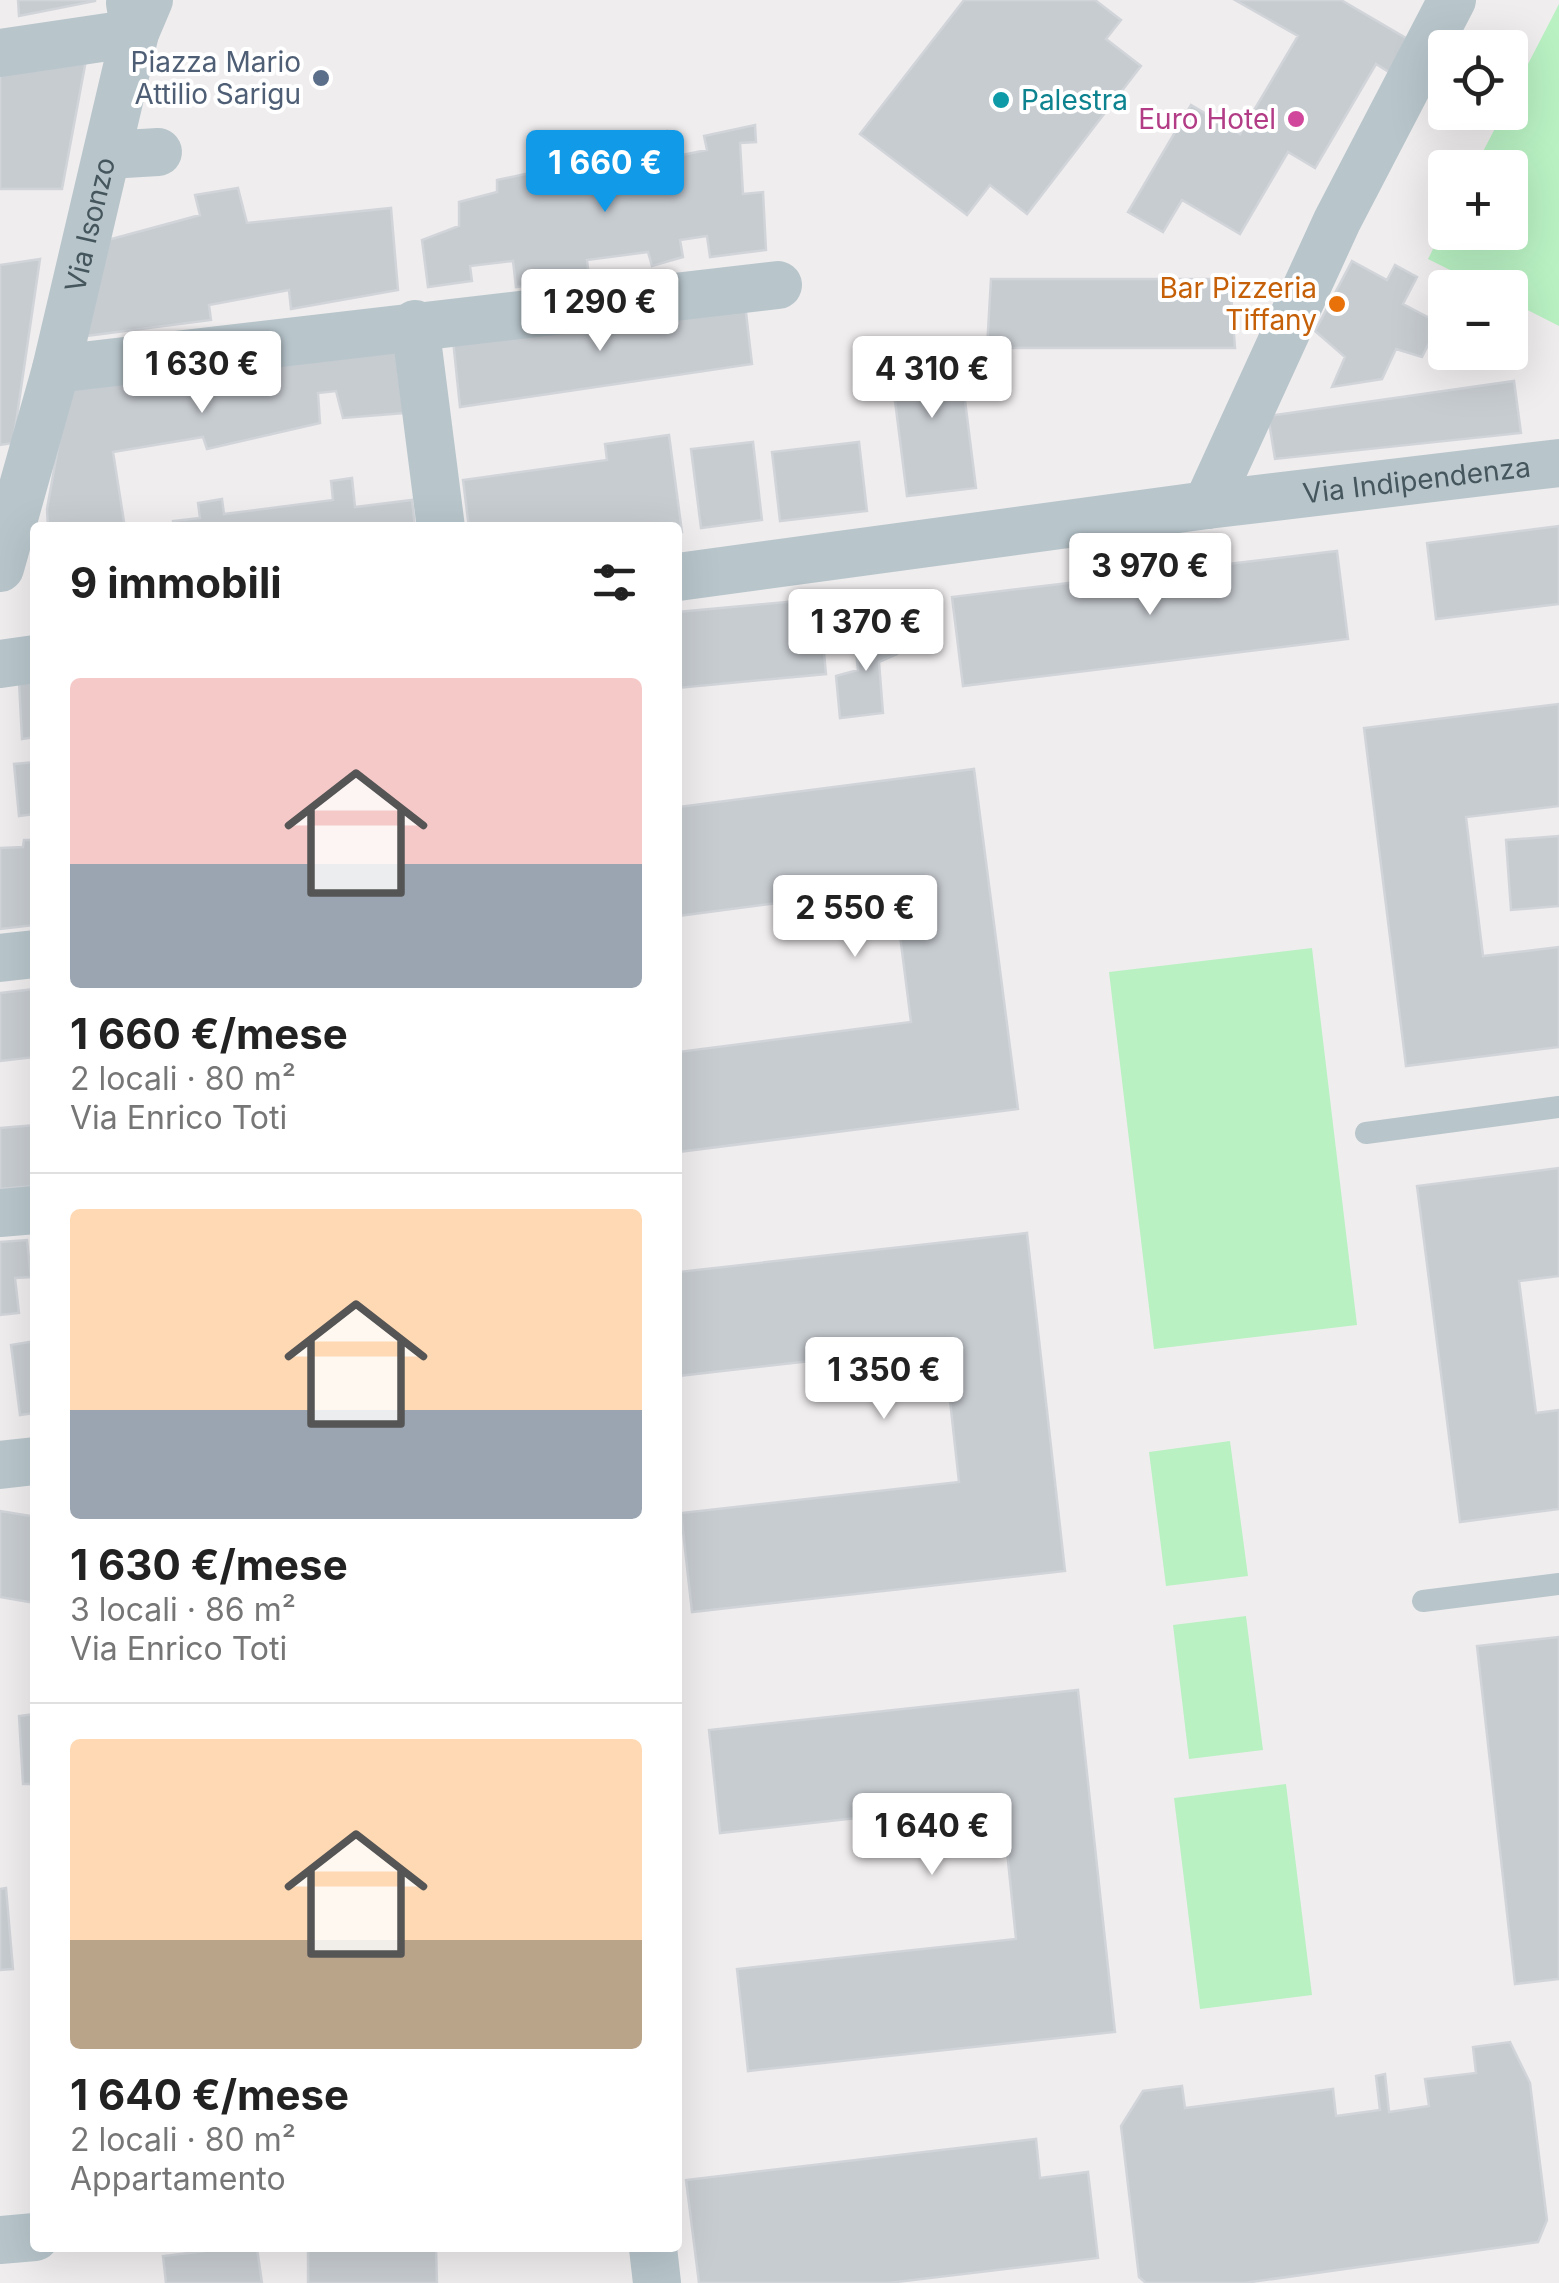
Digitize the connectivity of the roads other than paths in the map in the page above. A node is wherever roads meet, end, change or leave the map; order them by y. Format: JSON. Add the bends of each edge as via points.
{"nodes":[{"id":1,"x":1452,"y":0,"type":"edge"},
{"id":2,"x":138,"y":11,"type":"edge"},
{"id":3,"x":0,"y":53,"type":"edge"},
{"id":4,"x":158,"y":152,"type":"dead end"},
{"id":5,"x":108,"y":155,"type":"junction"},
{"id":6,"x":778,"y":285,"type":"dead end"},
{"id":7,"x":415,"y":324,"type":"junction"},
{"id":8,"x":56,"y":370,"type":"junction"},
{"id":9,"x":1559,"y":463,"type":"edge"},
{"id":10,"x":1207,"y":505,"type":"junction"},
{"id":11,"x":440,"y":522,"type":"edge"},
{"id":12,"x":0,"y":568,"type":"edge"},
{"id":13,"x":682,"y":576,"type":"edge"},
{"id":14,"x":30,"y":660,"type":"edge"},
{"id":15,"x":0,"y":664,"type":"edge"},
{"id":16,"x":30,"y":955,"type":"edge"},
{"id":17,"x":0,"y":958,"type":"edge"},
{"id":18,"x":1559,"y":1107,"type":"edge"},
{"id":19,"x":1366,"y":1133,"type":"dead end"},
{"id":20,"x":30,"y":1210,"type":"edge"},
{"id":21,"x":0,"y":1213,"type":"edge"},
{"id":22,"x":30,"y":1462,"type":"edge"},
{"id":23,"x":0,"y":1465,"type":"edge"},
{"id":24,"x":1559,"y":1584,"type":"edge"},
{"id":25,"x":1423,"y":1601,"type":"dead end"},
{"id":26,"x":30,"y":2237,"type":"edge"},
{"id":27,"x":0,"y":2240,"type":"edge"},
{"id":28,"x":653,"y":2252,"type":"edge"},
{"id":29,"x":657,"y":2283,"type":"edge"}],
"edges":[{"from":1,"to":10,"type":"street","via":[[1337,220]]},
{"from":2,"to":3,"type":"street"},
{"from":2,"to":5,"type":"street","name":"Via Isonzo"},
{"from":4,"to":5,"type":"street"},
{"from":5,"to":8,"type":"street","name":"Via Isonzo"},
{"from":6,"to":7,"type":"street"},
{"from":7,"to":8,"type":"street"},
{"from":7,"to":11,"type":"street"},
{"from":8,"to":12,"type":"street","name":"Via Isonzo"},
{"from":9,"to":10,"type":"street","name":"Via Indipendenza"},
{"from":10,"to":13,"type":"street","name":"Via Indipendenza"},
{"from":14,"to":15,"type":"street"},
{"from":16,"to":17,"type":"street"},
{"from":18,"to":19,"type":"lane"},
{"from":20,"to":21,"type":"street"},
{"from":22,"to":23,"type":"street"},
{"from":24,"to":25,"type":"lane"},
{"from":26,"to":27,"type":"street"},
{"from":28,"to":29,"type":"street"}]}
